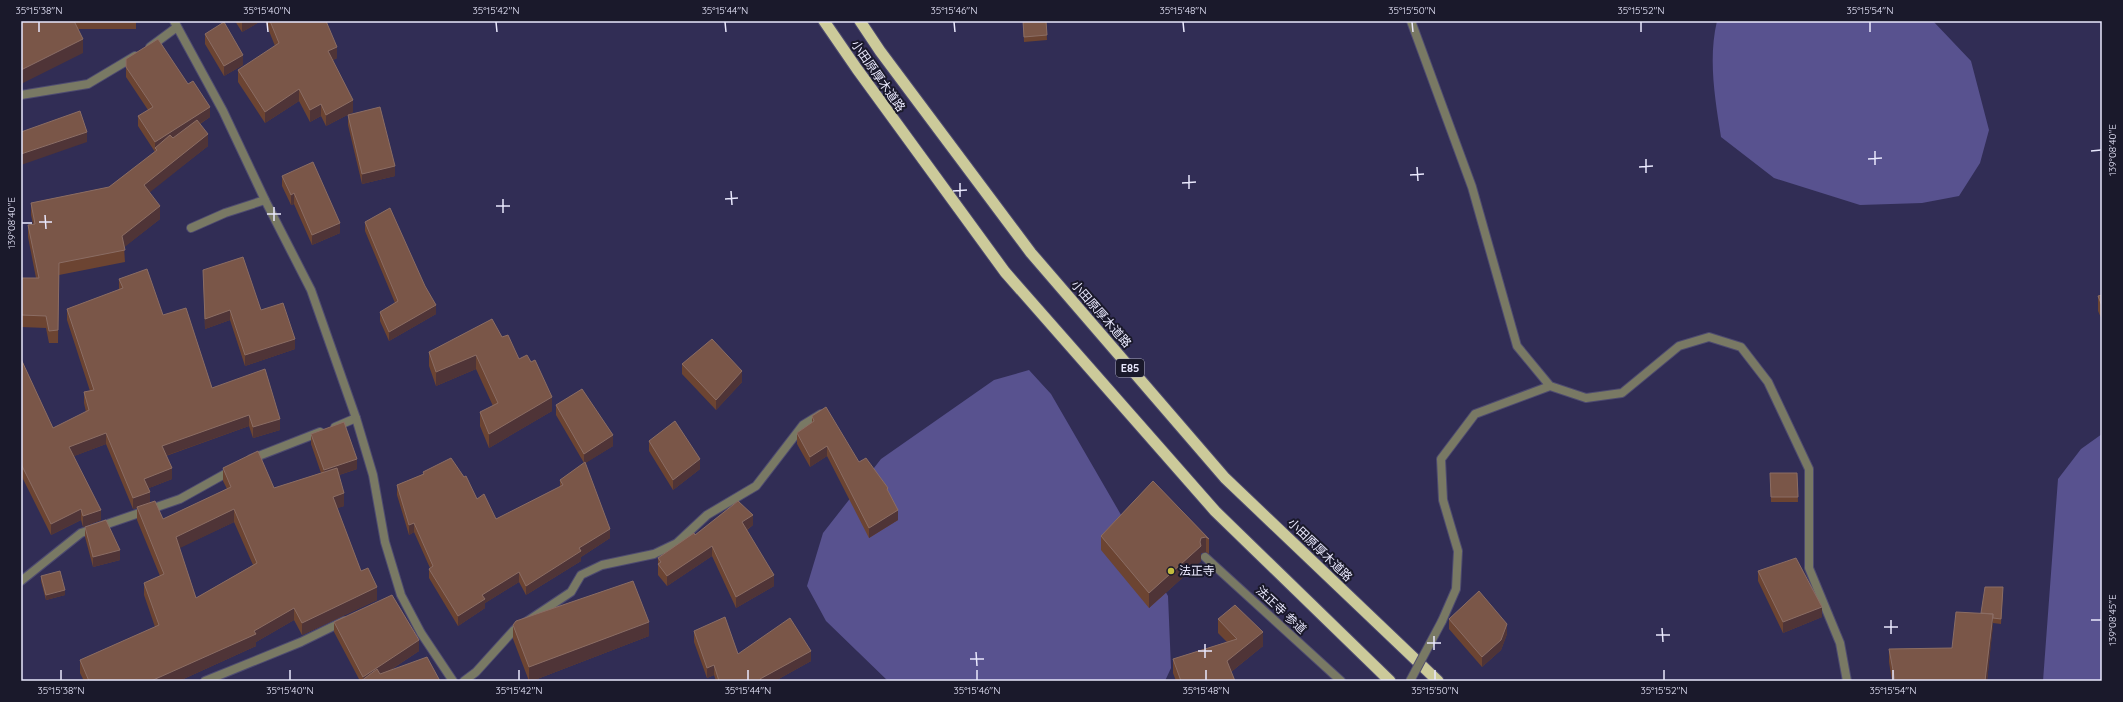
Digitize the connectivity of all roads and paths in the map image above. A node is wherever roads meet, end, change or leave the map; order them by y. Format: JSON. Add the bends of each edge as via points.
{"nodes":[{"id":1,"x":824,"y":21,"type":"edge"},
{"id":2,"x":860,"y":21,"type":"edge"},
{"id":3,"x":1411,"y":21,"type":"edge"},
{"id":4,"x":175,"y":24,"type":"edge"},
{"id":5,"x":21,"y":95,"type":"edge"},
{"id":6,"x":265,"y":200,"type":"junction"},
{"id":7,"x":191,"y":228,"type":"dead end"},
{"id":8,"x":1550,"y":386,"type":"junction"},
{"id":9,"x":822,"y":414,"type":"edge"},
{"id":10,"x":356,"y":418,"type":"junction"},
{"id":11,"x":1206,"y":557,"type":"dead end"},
{"id":12,"x":21,"y":581,"type":"edge"},
{"id":13,"x":351,"y":618,"type":"edge"},
{"id":14,"x":205,"y":681,"type":"edge"},
{"id":15,"x":453,"y":681,"type":"edge"},
{"id":16,"x":464,"y":681,"type":"edge"},
{"id":17,"x":1341,"y":681,"type":"edge"},
{"id":18,"x":1390,"y":681,"type":"edge"},
{"id":19,"x":1410,"y":681,"type":"edge"},
{"id":20,"x":1438,"y":681,"type":"edge"},
{"id":21,"x":1847,"y":681,"type":"edge"}],
"edges":[{"from":1,"to":18,"type":"highway","name":"小田原厚木道路","number":"E85","via":[[1005,272],[1215,511]]},
{"from":2,"to":20,"type":"highway","name":"小田原厚木道路","number":"E85","via":[[1031,252],[1225,478]]},
{"from":3,"to":8,"type":"street","via":[[1472,187],[1517,346]]},
{"from":4,"to":5,"type":"street","via":[[153,46],[88,84]]},
{"from":4,"to":6,"type":"street","via":[[223,111]]},
{"from":6,"to":7,"type":"street"},
{"from":6,"to":10,"type":"street","via":[[311,290]]},
{"from":8,"to":19,"type":"street","bridge":true,"via":[[1475,414],[1442,459],[1443,500],[1458,551],[1456,589]]},
{"from":8,"to":21,"type":"street","via":[[1586,398],[1622,393],[1679,346],[1709,337],[1741,347],[1768,382],[1809,469],[1809,568],[1840,643]]},
{"from":9,"to":16,"type":"street","via":[[803,425],[756,486],[707,515],[677,543],[654,554],[602,565],[581,575],[571,592],[514,630],[476,672]]},
{"from":10,"to":12,"type":"street","via":[[248,460],[180,499],[81,533]]},
{"from":10,"to":15,"type":"street","via":[[373,475],[397,596]]},
{"from":11,"to":17,"type":"street","name":"法正寺 参道"},
{"from":13,"to":14,"type":"street","via":[[301,642]]}]}
